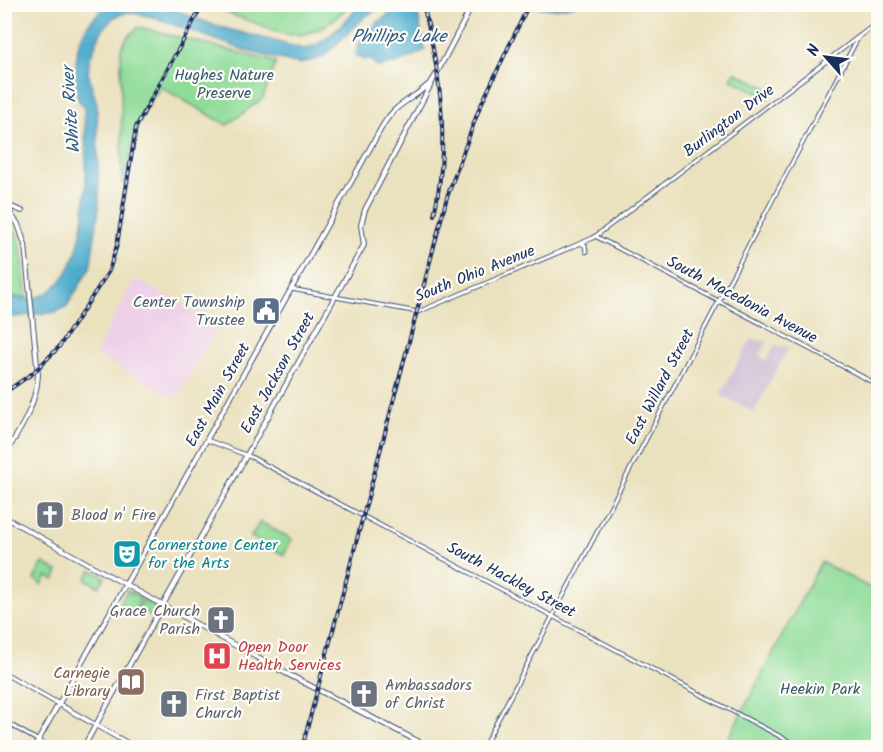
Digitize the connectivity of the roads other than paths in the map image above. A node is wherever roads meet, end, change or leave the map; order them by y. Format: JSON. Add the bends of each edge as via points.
{"nodes":[{"id":1,"x":473,"y":4,"type":"edge"},
{"id":2,"x":879,"y":22,"type":"edge"},
{"id":3,"x":858,"y":38,"type":"junction"},
{"id":4,"x":436,"y":76,"type":"junction"},
{"id":5,"x":411,"y":97,"type":"junction"},
{"id":6,"x":422,"y":102,"type":"junction"},
{"id":7,"x":4,"y":205,"type":"edge"},
{"id":8,"x":22,"y":211,"type":"dead end"},
{"id":9,"x":594,"y":237,"type":"junction"},
{"id":10,"x":580,"y":243,"type":"junction"},
{"id":11,"x":586,"y":252,"type":"dead end"},
{"id":12,"x":291,"y":289,"type":"junction"},
{"id":13,"x":333,"y":298,"type":"junction"},
{"id":14,"x":719,"y":301,"type":"junction"},
{"id":15,"x":879,"y":385,"type":"edge"},
{"id":16,"x":207,"y":440,"type":"junction"},
{"id":17,"x":246,"y":455,"type":"junction"},
{"id":18,"x":4,"y":456,"type":"edge"},
{"id":19,"x":4,"y":517,"type":"edge"},
{"id":20,"x":126,"y":584,"type":"junction"},
{"id":21,"x":163,"y":605,"type":"junction"},
{"id":22,"x":553,"y":616,"type":"junction"},
{"id":23,"x":4,"y":673,"type":"edge"},
{"id":24,"x":59,"y":704,"type":"junction"},
{"id":25,"x":4,"y":721,"type":"edge"},
{"id":26,"x":95,"y":725,"type":"junction"},
{"id":27,"x":38,"y":741,"type":"junction"},
{"id":28,"x":34,"y":747,"type":"edge"},
{"id":29,"x":51,"y":747,"type":"edge"},
{"id":30,"x":83,"y":747,"type":"edge"},
{"id":31,"x":136,"y":747,"type":"edge"},
{"id":32,"x":430,"y":747,"type":"edge"},
{"id":33,"x":483,"y":747,"type":"edge"},
{"id":34,"x":802,"y":747,"type":"edge"}],
"edges":[{"from":1,"to":4,"type":"main road","name":"East Jackson Street"},
{"from":2,"to":3,"type":"street","name":"Burlington Drive"},
{"from":3,"to":9,"type":"street","name":"Burlington Drive"},
{"from":3,"to":14,"type":"street","name":"East Willard Street"},
{"from":4,"to":5,"type":"main road","name":"East Main Street"},
{"from":4,"to":6,"type":"main road","name":"East Jackson Street"},
{"from":5,"to":6,"type":"main road"},
{"from":5,"to":12,"type":"main road","name":"East Main Street","via":[[394,108],[383,125]]},
{"from":6,"to":13,"type":"main road","name":"East Jackson Street","via":[[365,210],[360,225],[364,245]]},
{"from":7,"to":8,"type":"main road"},
{"from":7,"to":18,"type":"main road","via":[[22,234],[38,369],[37,393],[30,411]]},
{"from":9,"to":10,"type":"street","name":"South Ohio Avenue"},
{"from":9,"to":14,"type":"street","name":"South Macedonia Avenue"},
{"from":10,"to":11,"type":"street","via":[[585,245]]},
{"from":10,"to":13,"type":"street","name":"South Ohio Avenue","via":[[418,312]]},
{"from":12,"to":13,"type":"street","name":"South Ohio Avenue"},
{"from":12,"to":16,"type":"main road","name":"East Main Street"},
{"from":13,"to":17,"type":"main road","name":"East Jackson Street"},
{"from":14,"to":15,"type":"street","name":"South Macedonia Avenue"},
{"from":14,"to":22,"type":"street","name":"East Willard Street"},
{"from":16,"to":17,"type":"street","name":"South Hackley Street"},
{"from":16,"to":20,"type":"main road","name":"East Main Street"},
{"from":17,"to":21,"type":"main road","name":"East Jackson Street"},
{"from":17,"to":22,"type":"street","name":"South Hackley Street"},
{"from":19,"to":20,"type":"main road"},
{"from":20,"to":21,"type":"main road"},
{"from":20,"to":24,"type":"main road","name":"East Main Street"},
{"from":21,"to":26,"type":"main road","name":"East Jackson Street"},
{"from":21,"to":32,"type":"main road"},
{"from":22,"to":33,"type":"street","name":"East Willard Street"},
{"from":22,"to":34,"type":"street","name":"South Hackley Street"},
{"from":23,"to":24,"type":"main road"},
{"from":24,"to":26,"type":"main road"},
{"from":24,"to":27,"type":"main road","name":"East Main Street"},
{"from":25,"to":27,"type":"street"},
{"from":26,"to":30,"type":"main road","name":"East Jackson Street"},
{"from":26,"to":31,"type":"main road"},
{"from":27,"to":28,"type":"main road","name":"East Main Street"},
{"from":27,"to":29,"type":"street"}]}
